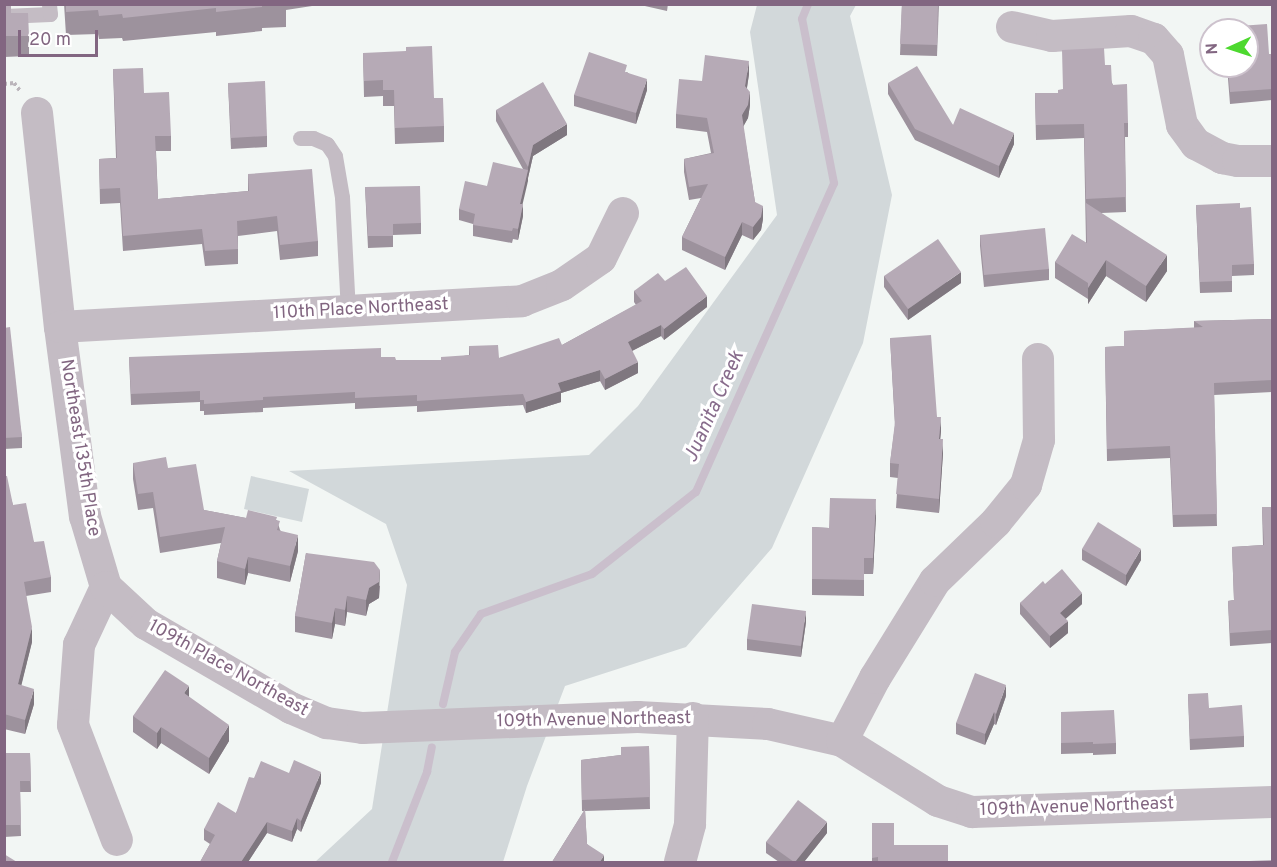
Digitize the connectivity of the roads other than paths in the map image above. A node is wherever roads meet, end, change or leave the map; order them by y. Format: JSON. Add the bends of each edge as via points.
{"nodes":[{"id":1,"x":50,"y":4,"type":"edge"},
{"id":2,"x":4,"y":16,"type":"edge"},
{"id":3,"x":1012,"y":27,"type":"dead end"},
{"id":4,"x":37,"y":113,"type":"dead end"},
{"id":5,"x":300,"y":138,"type":"dead end"},
{"id":6,"x":1272,"y":160,"type":"edge"},
{"id":7,"x":623,"y":213,"type":"dead end"},
{"id":8,"x":348,"y":310,"type":"junction"},
{"id":9,"x":60,"y":327,"type":"junction"},
{"id":10,"x":1038,"y":359,"type":"dead end"},
{"id":11,"x":106,"y":587,"type":"junction"},
{"id":12,"x":693,"y":718,"type":"junction"},
{"id":13,"x":363,"y":728,"type":"joint"},
{"id":14,"x":842,"y":741,"type":"junction"},
{"id":15,"x":1272,"y":802,"type":"edge"},
{"id":16,"x":117,"y":840,"type":"dead end"},
{"id":17,"x":680,"y":862,"type":"edge"}],
"edges":[{"from":1,"to":2,"type":"lane","via":[[50,14]]},
{"from":3,"to":6,"type":"street","via":[[1052,36],[1131,32],[1154,39],[1168,55],[1182,125],[1196,144],[1222,158]]},
{"from":4,"to":9,"type":"street","name":"Northeast 135th Place"},
{"from":5,"to":8,"type":"lane","via":[[327,144],[335,156],[342,197]]},
{"from":7,"to":8,"type":"street","name":"110th Place Northeast","via":[[601,258],[562,285],[522,301]]},
{"from":8,"to":9,"type":"street","name":"110th Place Northeast"},
{"from":9,"to":11,"type":"street","name":"Northeast 135th Place","via":[[85,516]]},
{"from":10,"to":14,"type":"street","via":[[1039,440],[1026,485],[996,522],[935,581],[875,678]]},
{"from":11,"to":13,"type":"street","name":"109th Place Northeast","via":[[146,624],[291,708],[327,723]]},
{"from":11,"to":16,"type":"street","via":[[78,645],[73,724]]},
{"from":12,"to":13,"type":"street","name":"109th Avenue Northeast"},
{"from":12,"to":14,"type":"street","name":"109th Avenue Northeast","via":[[768,723]]},
{"from":12,"to":17,"type":"street","via":[[690,824]]},
{"from":14,"to":15,"type":"street","name":"109th Avenue Northeast","via":[[938,801],[972,812]]}]}
